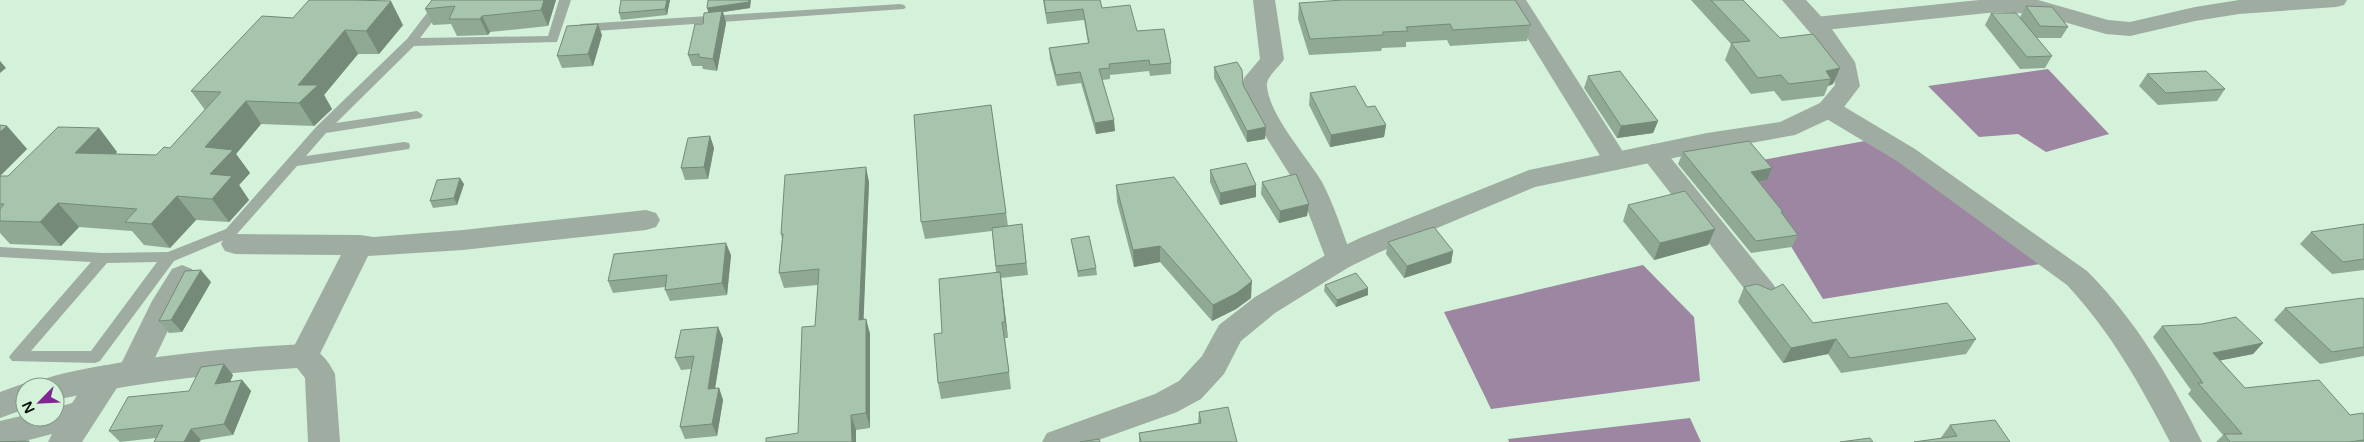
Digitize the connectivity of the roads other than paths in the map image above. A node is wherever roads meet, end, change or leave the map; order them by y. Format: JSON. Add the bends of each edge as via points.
{"nodes":[{"id":1,"x":443,"y":0,"type":"edge"},
{"id":2,"x":566,"y":0,"type":"edge"},
{"id":3,"x":1264,"y":0,"type":"edge"},
{"id":4,"x":1515,"y":0,"type":"edge"},
{"id":5,"x":1793,"y":0,"type":"edge"},
{"id":6,"x":2336,"y":0,"type":"edge"},
{"id":7,"x":900,"y":7,"type":"dead end"},
{"id":8,"x":1815,"y":24,"type":"junction"},
{"id":9,"x":556,"y":29,"type":"junction"},
{"id":10,"x":411,"y":42,"type":"junction"},
{"id":11,"x":1829,"y":109,"type":"junction"},
{"id":12,"x":417,"y":115,"type":"dead end"},
{"id":13,"x":322,"y":129,"type":"junction"},
{"id":14,"x":404,"y":146,"type":"dead end"},
{"id":15,"x":1653,"y":154,"type":"junction"},
{"id":16,"x":293,"y":162,"type":"junction"},
{"id":17,"x":1616,"y":162,"type":"junction"},
{"id":18,"x":646,"y":220,"type":"dead end"},
{"id":19,"x":235,"y":244,"type":"dead end"},
{"id":20,"x":360,"y":245,"type":"junction"},
{"id":21,"x":0,"y":252,"type":"edge"},
{"id":22,"x":103,"y":258,"type":"junction"},
{"id":23,"x":1339,"y":260,"type":"junction"},
{"id":24,"x":176,"y":266,"type":"junction"},
{"id":25,"x":1763,"y":292,"type":"edge"},
{"id":26,"x":304,"y":356,"type":"junction"},
{"id":27,"x":120,"y":374,"type":"junction"},
{"id":28,"x":65,"y":386,"type":"edge"},
{"id":29,"x":15,"y":400,"type":"edge"},
{"id":30,"x":0,"y":405,"type":"edge"},
{"id":31,"x":82,"y":414,"type":"junction"},
{"id":32,"x":0,"y":434,"type":"edge"},
{"id":33,"x":64,"y":442,"type":"edge"},
{"id":34,"x":324,"y":442,"type":"edge"},
{"id":35,"x":1058,"y":442,"type":"edge"},
{"id":36,"x":2186,"y":442,"type":"edge"}],
"edges":[{"from":1,"to":10,"type":"lane"},
{"from":2,"to":9,"type":"lane"},
{"from":3,"to":23,"type":"street","via":[[1272,59],[1258,75],[1255,93],[1309,184]]},
{"from":4,"to":17,"type":"street"},
{"from":5,"to":8,"type":"street"},
{"from":6,"to":8,"type":"street","via":[[2239,7],[2130,28],[2106,27],[2038,7],[1996,5]]},
{"from":7,"to":9,"type":"lane"},
{"from":8,"to":11,"type":"street","via":[[1843,62],[1848,86]]},
{"from":9,"to":10,"type":"lane","via":[[553,39]]},
{"from":10,"to":13,"type":"lane"},
{"from":11,"to":15,"type":"street","via":[[1786,129]]},
{"from":11,"to":36,"type":"street","via":[[1906,155],[2077,278],[2099,299],[2146,367]]},
{"from":12,"to":13,"type":"lane"},
{"from":13,"to":16,"type":"lane"},
{"from":14,"to":16,"type":"lane"},
{"from":15,"to":17,"type":"street"},
{"from":15,"to":25,"type":"street"},
{"from":16,"to":24,"type":"lane","via":[[231,232]]},
{"from":17,"to":23,"type":"street","via":[[1529,179]]},
{"from":18,"to":20,"type":"street","via":[[453,241],[374,247]]},
{"from":19,"to":20,"type":"street"},
{"from":20,"to":26,"type":"street"},
{"from":21,"to":22,"type":"lane"},
{"from":22,"to":24,"type":"lane"},
{"from":22,"to":24,"type":"lane","via":[[17,357],[95,357]]},
{"from":23,"to":35,"type":"street","via":[[1265,305],[1230,333],[1213,365],[1190,390],[1166,403],[1106,422]]},
{"from":24,"to":27,"type":"street","via":[[167,301]]},
{"from":26,"to":27,"type":"street","via":[[232,360]]},
{"from":26,"to":34,"type":"street","via":[[320,374]]},
{"from":27,"to":28,"type":"street"},
{"from":27,"to":31,"type":"street"},
{"from":29,"to":30,"type":"street"},
{"from":31,"to":32,"type":"street"},
{"from":31,"to":33,"type":"street"}]}
